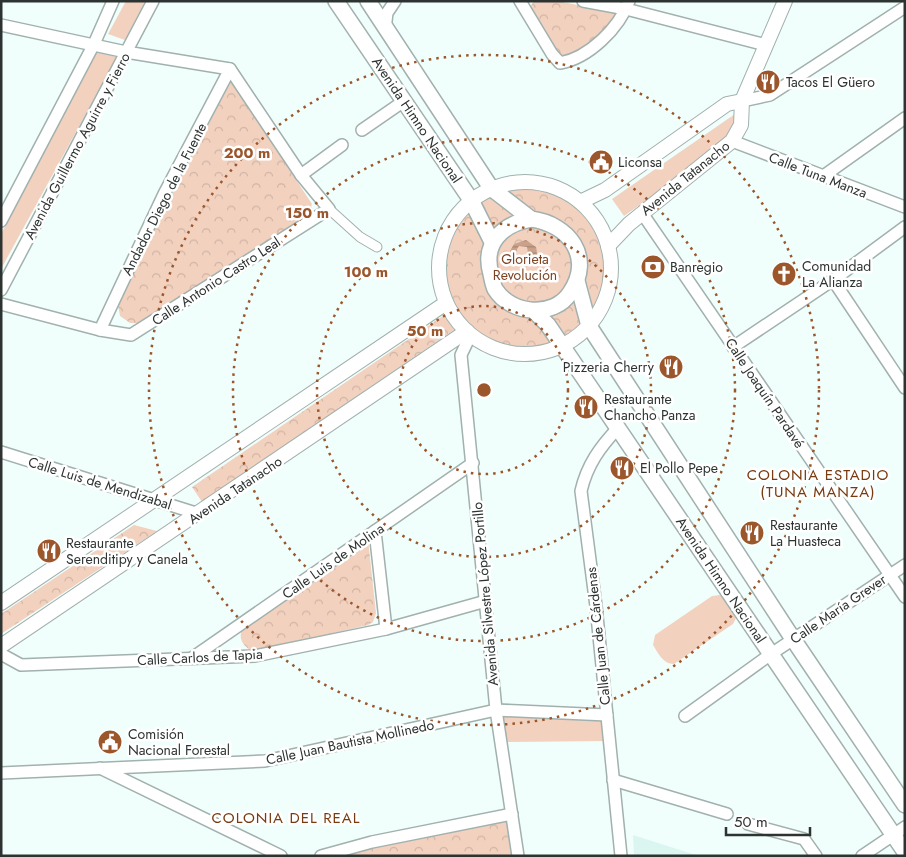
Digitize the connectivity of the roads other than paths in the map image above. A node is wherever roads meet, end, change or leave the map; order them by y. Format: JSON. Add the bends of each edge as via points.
{"nodes":[{"id":1,"x":113,"y":1,"type":"edge"},
{"id":2,"x":153,"y":1,"type":"edge"},
{"id":3,"x":336,"y":1,"type":"edge"},
{"id":4,"x":368,"y":1,"type":"edge"},
{"id":5,"x":395,"y":1,"type":"edge"},
{"id":6,"x":520,"y":1,"type":"edge"},
{"id":7,"x":583,"y":1,"type":"edge"},
{"id":8,"x":785,"y":1,"type":"edge"},
{"id":9,"x":628,"y":5,"type":"edge"},
{"id":10,"x":905,"y":7,"type":"edge"},
{"id":11,"x":1,"y":25,"type":"edge"},
{"id":12,"x":385,"y":29,"type":"junction"},
{"id":13,"x":94,"y":44,"type":"junction"},
{"id":14,"x":766,"y":45,"type":"junction"},
{"id":15,"x":126,"y":52,"type":"junction"},
{"id":16,"x":230,"y":69,"type":"junction"},
{"id":17,"x":404,"y":101,"type":"junction"},
{"id":18,"x":742,"y":101,"type":"junction"},
{"id":19,"x":905,"y":118,"type":"edge"},
{"id":20,"x":362,"y":130,"type":"dead end"},
{"id":21,"x":732,"y":141,"type":"junction"},
{"id":22,"x":342,"y":145,"type":"dead end"},
{"id":23,"x":302,"y":175,"type":"junction"},
{"id":24,"x":822,"y":177,"type":"junction"},
{"id":25,"x":491,"y":188,"type":"junction"},
{"id":26,"x":471,"y":200,"type":"junction"},
{"id":27,"x":580,"y":202,"type":"junction"},
{"id":28,"x":905,"y":207,"type":"edge"},
{"id":29,"x":329,"y":209,"type":"junction"},
{"id":30,"x":642,"y":213,"type":"junction"},
{"id":31,"x":531,"y":219,"type":"junction"},
{"id":32,"x":1,"y":221,"type":"edge"},
{"id":33,"x":905,"y":227,"type":"edge"},
{"id":34,"x":492,"y":242,"type":"junction"},
{"id":35,"x":377,"y":246,"type":"dead end"},
{"id":36,"x":608,"y":246,"type":"junction"},
{"id":37,"x":832,"y":280,"type":"junction"},
{"id":38,"x":577,"y":281,"type":"junction"},
{"id":39,"x":1,"y":290,"type":"edge"},
{"id":40,"x":446,"y":303,"type":"junction"},
{"id":41,"x":1,"y":304,"type":"edge"},
{"id":42,"x":534,"y":311,"type":"junction"},
{"id":43,"x":589,"y":326,"type":"junction"},
{"id":44,"x":100,"y":330,"type":"junction"},
{"id":45,"x":469,"y":332,"type":"junction"},
{"id":46,"x":563,"y":346,"type":"junction"},
{"id":47,"x":733,"y":347,"type":"junction"},
{"id":48,"x":905,"y":388,"type":"edge"},
{"id":49,"x":618,"y":428,"type":"junction"},
{"id":50,"x":1,"y":452,"type":"edge"},
{"id":51,"x":473,"y":463,"type":"junction"},
{"id":52,"x":156,"y":499,"type":"junction"},
{"id":53,"x":199,"y":514,"type":"junction"},
{"id":54,"x":375,"y":532,"type":"junction"},
{"id":55,"x":905,"y":565,"type":"edge"},
{"id":56,"x":889,"y":575,"type":"junction"},
{"id":57,"x":905,"y":598,"type":"edge"},
{"id":58,"x":486,"y":601,"type":"junction"},
{"id":59,"x":1,"y":603,"type":"edge"},
{"id":60,"x":386,"y":629,"type":"junction"},
{"id":61,"x":793,"y":639,"type":"junction"},
{"id":62,"x":1,"y":646,"type":"edge"},
{"id":63,"x":1,"y":654,"type":"edge"},
{"id":64,"x":771,"y":654,"type":"junction"},
{"id":65,"x":192,"y":658,"type":"junction"},
{"id":66,"x":496,"y":710,"type":"junction"},
{"id":67,"x":607,"y":715,"type":"junction"},
{"id":68,"x":685,"y":716,"type":"dead end"},
{"id":69,"x":98,"y":767,"type":"junction"},
{"id":70,"x":1,"y":773,"type":"edge"},
{"id":71,"x":613,"y":780,"type":"junction"},
{"id":72,"x":905,"y":805,"type":"edge"},
{"id":73,"x":512,"y":814,"type":"junction"},
{"id":74,"x":727,"y":814,"type":"dead end"},
{"id":75,"x":748,"y":824,"type":"dead end"},
{"id":76,"x":899,"y":831,"type":"edge"},
{"id":77,"x":905,"y":852,"type":"edge"},
{"id":78,"x":282,"y":856,"type":"edge"},
{"id":79,"x":321,"y":856,"type":"edge"},
{"id":80,"x":518,"y":856,"type":"edge"},
{"id":81,"x":622,"y":856,"type":"edge"},
{"id":82,"x":816,"y":856,"type":"edge"},
{"id":83,"x":862,"y":856,"type":"edge"}],
"edges":[{"from":1,"to":13,"type":"street"},
{"from":2,"to":15,"type":"street","name":"Avenida Guillermo Aguirre y Fierro"},
{"from":3,"to":17,"type":"main road","name":"Avenida Himno Nacional"},
{"from":4,"to":12,"type":"main road","name":"Avenida Himno Nacional"},
{"from":5,"to":12,"type":"street","via":[[388,13]]},
{"from":6,"to":9,"type":"street","via":[[560,63],[571,61],[590,49],[616,26]]},
{"from":7,"to":9,"type":"street"},
{"from":8,"to":14,"type":"street"},
{"from":9,"to":14,"type":"street"},
{"from":10,"to":18,"type":"street","via":[[770,95]]},
{"from":11,"to":13,"type":"street"},
{"from":12,"to":25,"type":"main road","name":"Avenida Himno Nacional"},
{"from":13,"to":15,"type":"street"},
{"from":13,"to":32,"type":"street"},
{"from":14,"to":18,"type":"street"},
{"from":15,"to":16,"type":"street"},
{"from":15,"to":39,"type":"street","name":"Avenida Guillermo Aguirre y Fierro"},
{"from":16,"to":23,"type":"street"},
{"from":16,"to":44,"type":"street","name":"Andador Diego de la Fuente","via":[[164,194]]},
{"from":17,"to":20,"type":"street"},
{"from":17,"to":26,"type":"main road","name":"Avenida Himno Nacional"},
{"from":18,"to":21,"type":"street","name":"Avenida Tatanacho","via":[[742,125]]},
{"from":18,"to":27,"type":"street","via":[[726,104],[605,190]]},
{"from":19,"to":24,"type":"street"},
{"from":21,"to":24,"type":"street","name":"Calle Tuna Manza"},
{"from":21,"to":30,"type":"street","name":"Avenida Tatanacho"},
{"from":22,"to":23,"type":"street"},
{"from":23,"to":29,"type":"street"},
{"from":24,"to":28,"type":"street","name":"Calle Tuna Manza"},
{"from":25,"to":26,"type":"street"},
{"from":25,"to":27,"type":"street","via":[[526,181],[555,187]]},
{"from":25,"to":31,"type":"main road","name":"Avenida Himno Nacional"},
{"from":26,"to":34,"type":"main road","name":"Avenida Himno Nacional"},
{"from":26,"to":40,"type":"street","via":[[452,221],[440,247],[438,276]]},
{"from":27,"to":36,"type":"street","via":[[599,225]]},
{"from":29,"to":35,"type":"street","via":[[360,237]]},
{"from":29,"to":44,"type":"street","name":"Calle Antonio Castro Leal","via":[[131,336]]},
{"from":30,"to":36,"type":"street","name":"Avenida Tatanacho"},
{"from":30,"to":47,"type":"street","name":"Calle Joaquín Pardavé"},
{"from":31,"to":34,"type":"main road","via":[[516,222],[502,230]]},
{"from":31,"to":38,"type":"main road","via":[[546,221],[570,238],[578,259]]},
{"from":33,"to":37,"type":"street"},
{"from":34,"to":42,"type":"main road","via":[[489,266],[496,289],[521,308]]},
{"from":36,"to":43,"type":"street","via":[[611,277],[604,303]]},
{"from":37,"to":47,"type":"street"},
{"from":37,"to":48,"type":"street"},
{"from":38,"to":42,"type":"main road","via":[[558,305]]},
{"from":38,"to":43,"type":"main road","name":"Avenida Himno Nacional"},
{"from":40,"to":45,"type":"street"},
{"from":40,"to":52,"type":"street"},
{"from":41,"to":44,"type":"street","name":"Calle Antonio Castro Leal"},
{"from":42,"to":46,"type":"main road","name":"Avenida Himno Nacional"},
{"from":43,"to":46,"type":"street"},
{"from":43,"to":61,"type":"main road","name":"Avenida Himno Nacional"},
{"from":45,"to":46,"type":"street","via":[[485,344],[512,353],[541,352]]},
{"from":45,"to":51,"type":"street","name":"Avenida Silvestre López Portillo","via":[[462,355]]},
{"from":45,"to":53,"type":"street","name":"Avenida Tatanacho"},
{"from":46,"to":49,"type":"main road","name":"Avenida Himno Nacional"},
{"from":47,"to":56,"type":"street","name":"Calle Joaquín Pardavé"},
{"from":49,"to":64,"type":"main road","name":"Avenida Himno Nacional"},
{"from":49,"to":67,"type":"street","name":"Calle Juan de Cárdenas","via":[[598,450],[584,476],[581,491]]},
{"from":50,"to":52,"type":"street","name":"Calle Luis de Mendizabal"},
{"from":51,"to":54,"type":"street","name":"Calle Luis de Molina"},
{"from":51,"to":58,"type":"street","name":"Avenida Silvestre López Portillo"},
{"from":52,"to":53,"type":"street","name":"Calle Luis de Mendizabal"},
{"from":52,"to":59,"type":"street"},
{"from":53,"to":62,"type":"street","name":"Avenida Tatanacho"},
{"from":54,"to":60,"type":"street"},
{"from":54,"to":65,"type":"street","name":"Calle Luis de Molina"},
{"from":55,"to":56,"type":"street","name":"Calle María Grever"},
{"from":56,"to":57,"type":"street","name":"Calle Joaquín Pardavé"},
{"from":56,"to":61,"type":"street","name":"Calle María Grever"},
{"from":58,"to":60,"type":"street","name":"Calle Carlos de Tapia"},
{"from":58,"to":66,"type":"street","name":"Avenida Silvestre López Portillo"},
{"from":60,"to":65,"type":"street","name":"Calle Carlos de Tapia","via":[[255,656]]},
{"from":61,"to":64,"type":"street","name":"Calle María Grever"},
{"from":61,"to":72,"type":"main road","name":"Avenida Himno Nacional"},
{"from":63,"to":65,"type":"street","name":"Calle Carlos de Tapia","via":[[21,665]]},
{"from":64,"to":68,"type":"street","name":"Calle María Grever"},
{"from":64,"to":76,"type":"main road","name":"Avenida Himno Nacional"},
{"from":66,"to":67,"type":"street","name":"Calle Juan Bautista Mollinedo"},
{"from":66,"to":69,"type":"street","name":"Calle Juan Bautista Mollinedo","via":[[265,761]]},
{"from":66,"to":73,"type":"street","name":"Avenida Silvestre López Portillo"},
{"from":67,"to":71,"type":"street","name":"Calle Juan de Cárdenas"},
{"from":69,"to":70,"type":"street","name":"Calle Juan Bautista Mollinedo"},
{"from":69,"to":78,"type":"street"},
{"from":71,"to":74,"type":"street"},
{"from":71,"to":81,"type":"street","name":"Calle Juan de Cárdenas"},
{"from":73,"to":79,"type":"street","via":[[372,842]]},
{"from":73,"to":80,"type":"street","name":"Avenida Silvestre López Portillo"},
{"from":75,"to":82,"type":"street","via":[[804,839]]},
{"from":76,"to":77,"type":"main road","name":"Avenida Himno Nacional"},
{"from":76,"to":83,"type":"street"}]}
